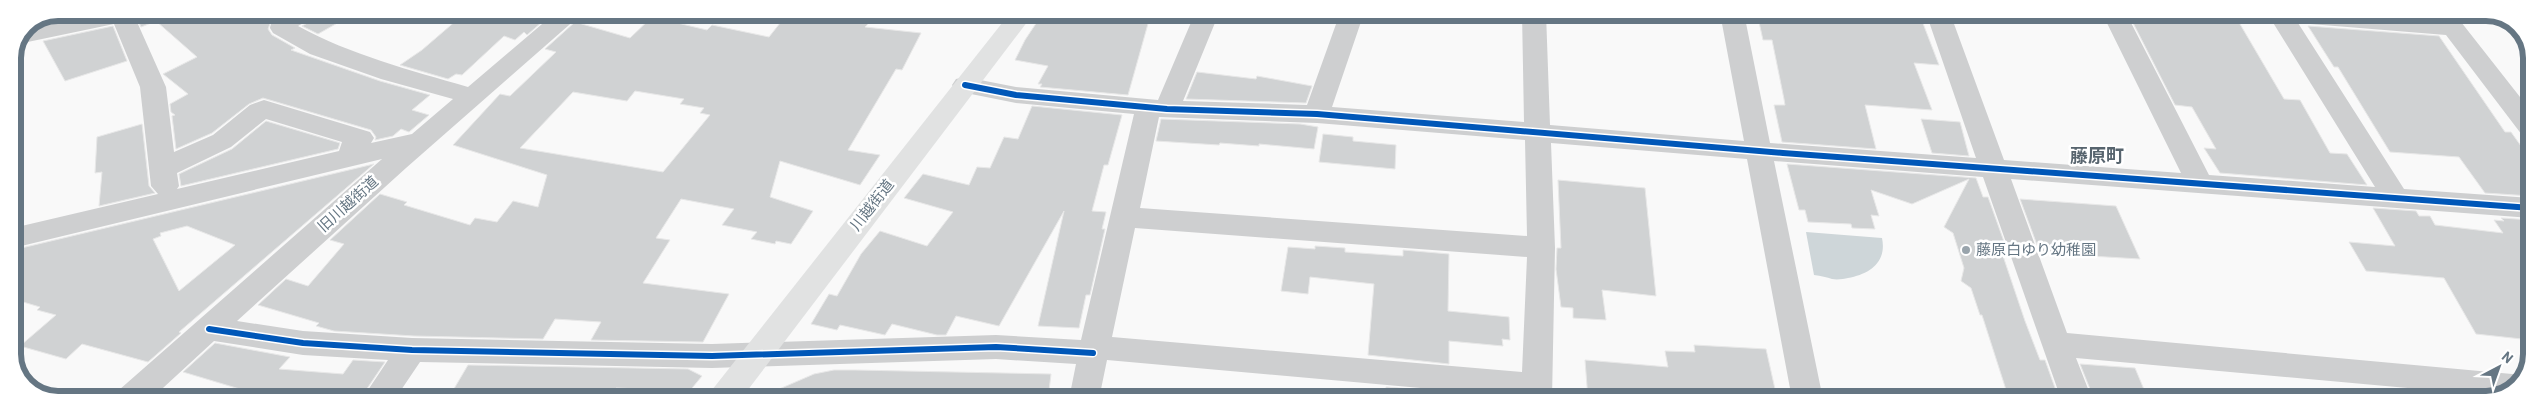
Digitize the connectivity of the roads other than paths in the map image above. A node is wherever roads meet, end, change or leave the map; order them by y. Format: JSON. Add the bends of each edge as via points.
{"nodes":[{"id":1,"x":91,"y":21,"type":"edge"},
{"id":2,"x":124,"y":21,"type":"edge"},
{"id":3,"x":289,"y":21,"type":"edge"},
{"id":4,"x":559,"y":21,"type":"edge"},
{"id":5,"x":1015,"y":21,"type":"edge"},
{"id":6,"x":1203,"y":21,"type":"edge"},
{"id":7,"x":1349,"y":22,"type":"edge"},
{"id":8,"x":1534,"y":22,"type":"edge"},
{"id":9,"x":1734,"y":22,"type":"edge"},
{"id":10,"x":1941,"y":22,"type":"edge"},
{"id":11,"x":2118,"y":22,"type":"edge"},
{"id":12,"x":2278,"y":22,"type":"edge"},
{"id":13,"x":2448,"y":22,"type":"edge"},
{"id":14,"x":29,"y":35,"type":"edge"},
{"id":15,"x":965,"y":85,"type":"junction"},
{"id":16,"x":471,"y":96,"type":"junction"},
{"id":17,"x":1157,"y":108,"type":"junction"},
{"id":18,"x":1317,"y":114,"type":"junction"},
{"id":19,"x":2523,"y":118,"type":"edge"},
{"id":20,"x":1536,"y":132,"type":"junction"},
{"id":21,"x":420,"y":141,"type":"junction"},
{"id":22,"x":1760,"y":151,"type":"junction"},
{"id":23,"x":352,"y":157,"type":"junction"},
{"id":24,"x":1993,"y":167,"type":"junction"},
{"id":25,"x":164,"y":168,"type":"junction"},
{"id":26,"x":2199,"y":182,"type":"junction"},
{"id":27,"x":2396,"y":198,"type":"junction"},
{"id":28,"x":166,"y":201,"type":"junction"},
{"id":29,"x":2523,"y":207,"type":"edge"},
{"id":30,"x":1125,"y":217,"type":"junction"},
{"id":31,"x":21,"y":236,"type":"edge"},
{"id":32,"x":1541,"y":248,"type":"junction"},
{"id":33,"x":209,"y":329,"type":"junction"},
{"id":34,"x":2056,"y":344,"type":"junction"},
{"id":35,"x":412,"y":350,"type":"junction"},
{"id":36,"x":1094,"y":350,"type":"junction"},
{"id":37,"x":756,"y":354,"type":"junction"},
{"id":38,"x":2506,"y":385,"type":"edge"},
{"id":39,"x":140,"y":390,"type":"edge"},
{"id":40,"x":384,"y":390,"type":"edge"},
{"id":41,"x":729,"y":390,"type":"edge"},
{"id":42,"x":1086,"y":390,"type":"edge"},
{"id":43,"x":1512,"y":391,"type":"edge"},
{"id":44,"x":1537,"y":391,"type":"edge"},
{"id":45,"x":1805,"y":391,"type":"edge"},
{"id":46,"x":2073,"y":391,"type":"edge"}],
"edges":[{"from":1,"to":14,"type":"street"},
{"from":2,"to":25,"type":"street","via":[[153,87]]},
{"from":3,"to":16,"type":"street","via":[[282,28],[319,48]]},
{"from":4,"to":16,"type":"street","name":"旧川越街道"},
{"from":5,"to":15,"type":"highway","name":"川越街道"},
{"from":6,"to":17,"type":"street"},
{"from":7,"to":18,"type":"street"},
{"from":8,"to":20,"type":"street"},
{"from":9,"to":22,"type":"street"},
{"from":10,"to":24,"type":"street"},
{"from":11,"to":26,"type":"street"},
{"from":12,"to":27,"type":"street"},
{"from":13,"to":19,"type":"street"},
{"from":15,"to":17,"type":"street","via":[[1016,95]]},
{"from":15,"to":37,"type":"highway","name":"川越街道"},
{"from":16,"to":21,"type":"street","name":"旧川越街道"},
{"from":17,"to":18,"type":"street"},
{"from":17,"to":30,"type":"street"},
{"from":18,"to":20,"type":"street"},
{"from":20,"to":22,"type":"street"},
{"from":20,"to":32,"type":"street"},
{"from":21,"to":23,"type":"street"},
{"from":21,"to":33,"type":"street","name":"旧川越街道"},
{"from":22,"to":24,"type":"street"},
{"from":22,"to":45,"type":"street"},
{"from":23,"to":25,"type":"street","via":[[353,146],[361,138],[264,109],[222,141]]},
{"from":23,"to":28,"type":"street"},
{"from":24,"to":26,"type":"street"},
{"from":24,"to":34,"type":"street"},
{"from":25,"to":28,"type":"street"},
{"from":26,"to":27,"type":"street"},
{"from":27,"to":29,"type":"street"},
{"from":28,"to":31,"type":"street"},
{"from":30,"to":32,"type":"street"},
{"from":30,"to":36,"type":"street","via":[[1112,260]]},
{"from":32,"to":44,"type":"street"},
{"from":33,"to":35,"type":"street","via":[[303,343]]},
{"from":33,"to":39,"type":"street","name":"旧川越街道"},
{"from":34,"to":38,"type":"street"},
{"from":34,"to":46,"type":"street"},
{"from":35,"to":37,"type":"street","via":[[712,356]]},
{"from":35,"to":40,"type":"street"},
{"from":36,"to":37,"type":"street","via":[[996,347]]},
{"from":36,"to":42,"type":"street"},
{"from":36,"to":43,"type":"street"},
{"from":37,"to":41,"type":"highway","name":"川越街道"}]}
